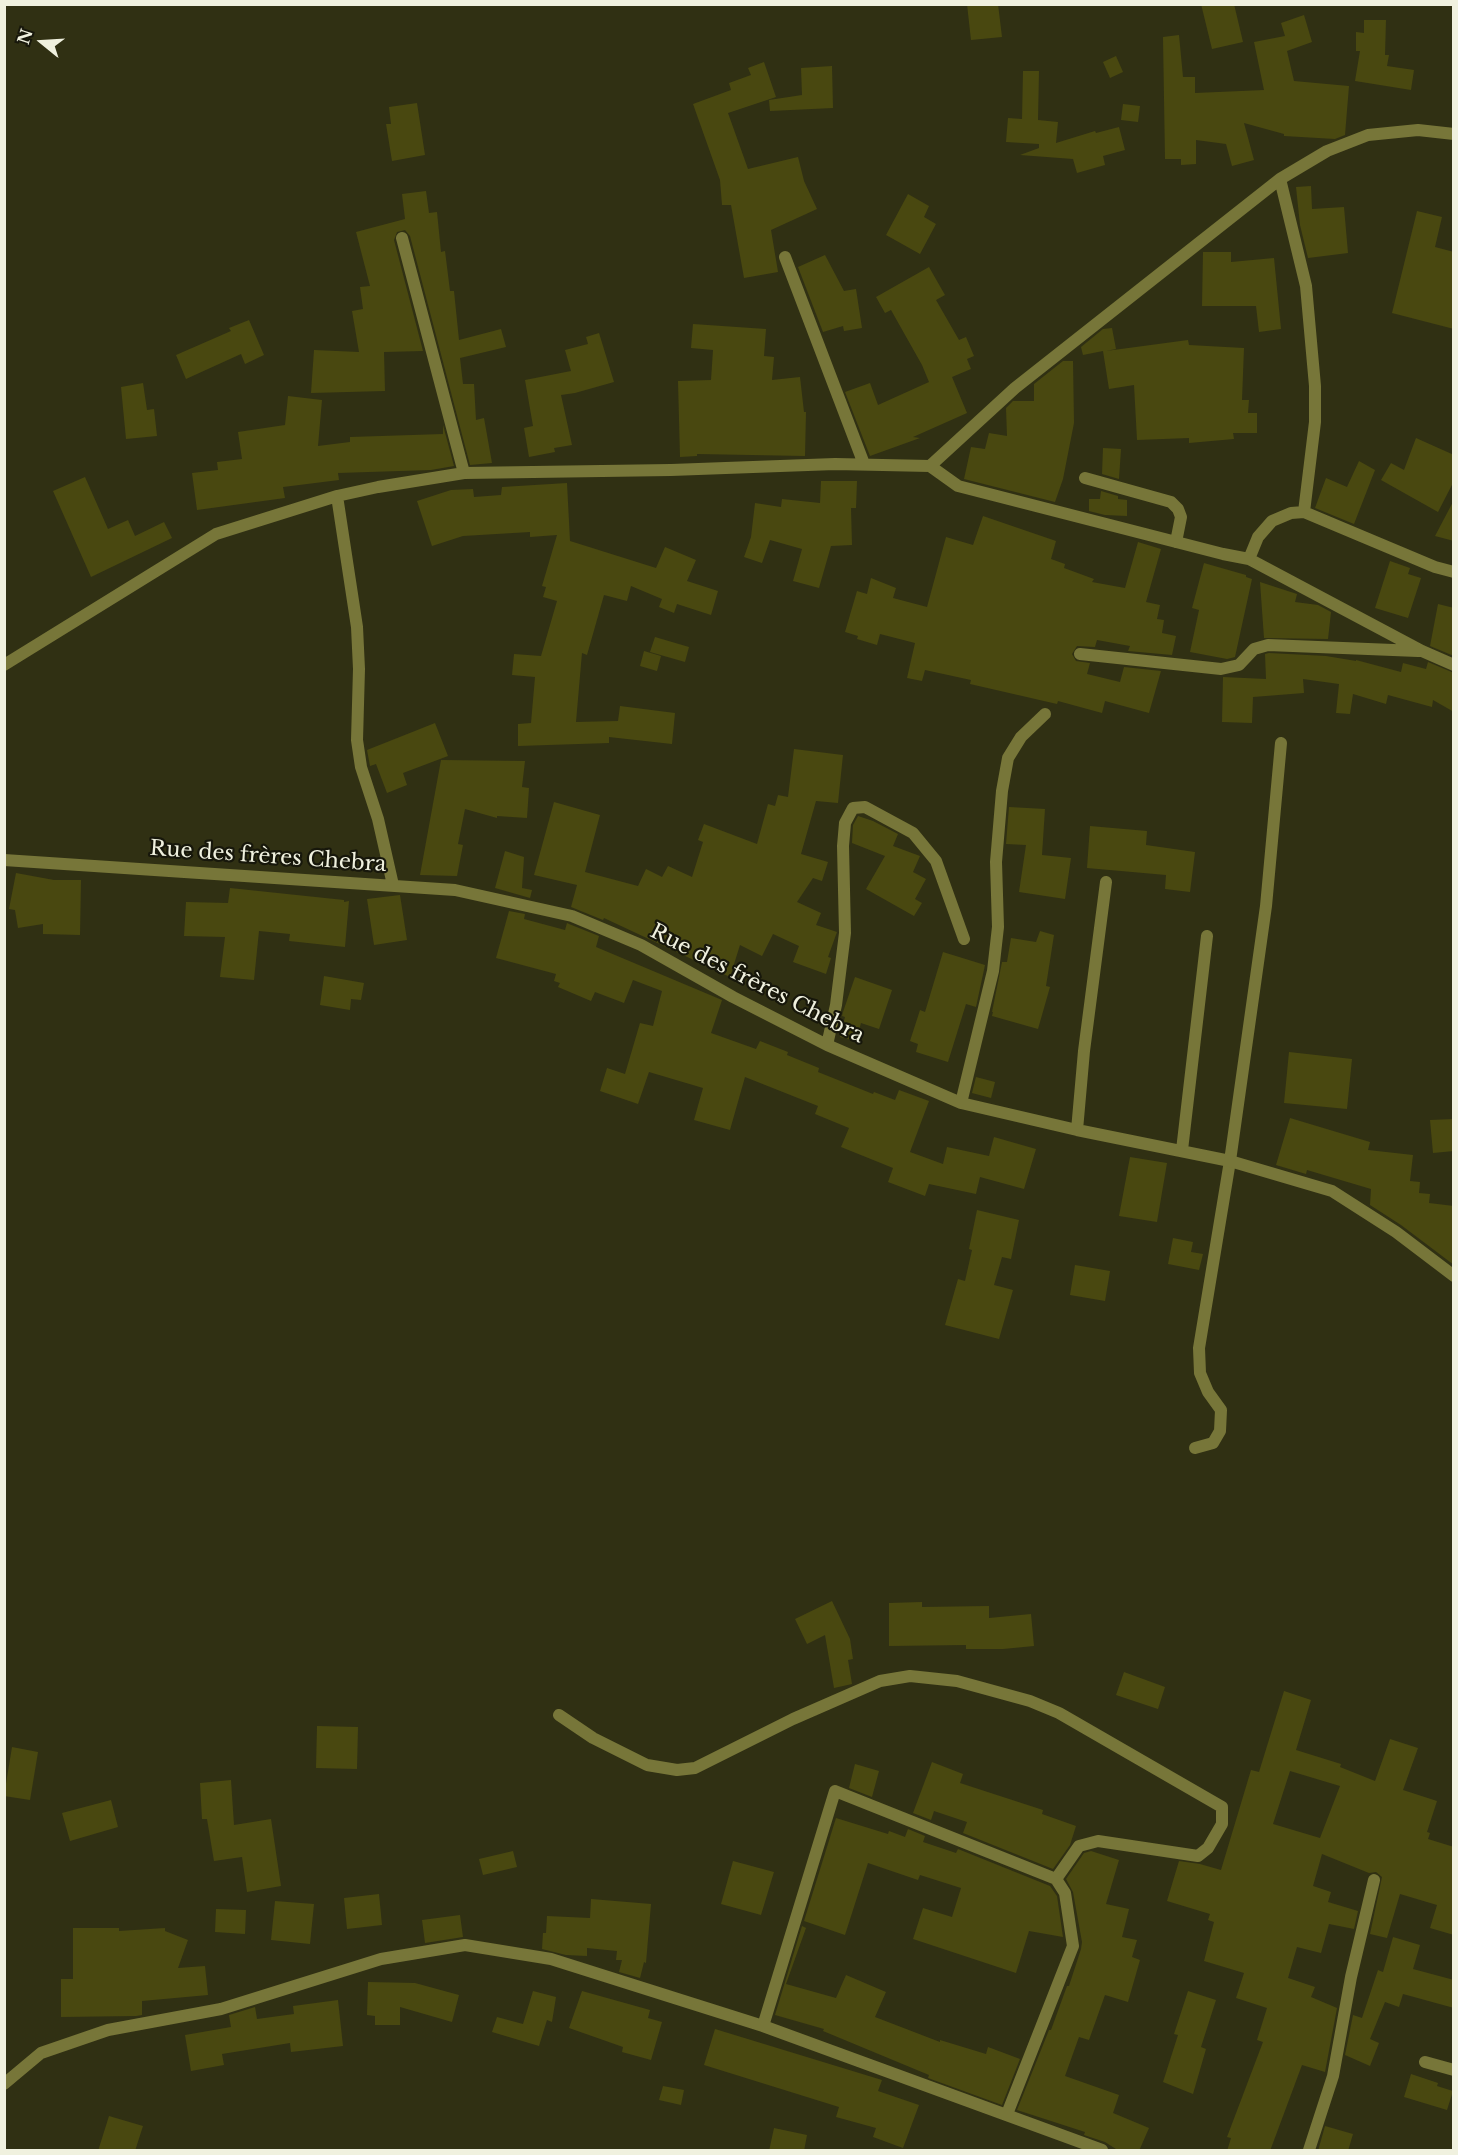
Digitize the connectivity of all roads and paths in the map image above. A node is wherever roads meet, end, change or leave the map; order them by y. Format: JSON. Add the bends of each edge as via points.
{"nodes":[{"id":1,"x":1454,"y":134,"type":"edge"},
{"id":2,"x":1280,"y":179,"type":"junction"},
{"id":3,"x":402,"y":238,"type":"dead end"},
{"id":4,"x":785,"y":257,"type":"dead end"},
{"id":5,"x":864,"y":464,"type":"junction"},
{"id":6,"x":930,"y":466,"type":"junction"},
{"id":7,"x":464,"y":473,"type":"junction"},
{"id":8,"x":1085,"y":478,"type":"dead end"},
{"id":9,"x":337,"y":496,"type":"junction"},
{"id":10,"x":1304,"y":512,"type":"junction"},
{"id":11,"x":1176,"y":542,"type":"junction"},
{"id":12,"x":1249,"y":559,"type":"junction"},
{"id":13,"x":1454,"y":572,"type":"edge"},
{"id":14,"x":1422,"y":651,"type":"junction"},
{"id":15,"x":1080,"y":654,"type":"dead end"},
{"id":16,"x":4,"y":665,"type":"edge"},
{"id":17,"x":1454,"y":665,"type":"edge"},
{"id":18,"x":1045,"y":714,"type":"dead end"},
{"id":19,"x":1281,"y":743,"type":"dead end"},
{"id":20,"x":4,"y":860,"type":"edge"},
{"id":21,"x":1106,"y":882,"type":"dead end"},
{"id":22,"x":393,"y":885,"type":"junction"},
{"id":23,"x":1207,"y":936,"type":"dead end"},
{"id":24,"x":964,"y":939,"type":"dead end"},
{"id":25,"x":827,"y":1045,"type":"junction"},
{"id":26,"x":961,"y":1103,"type":"junction"},
{"id":27,"x":1077,"y":1130,"type":"junction"},
{"id":28,"x":1182,"y":1150,"type":"junction"},
{"id":29,"x":1230,"y":1161,"type":"junction"},
{"id":30,"x":1454,"y":1276,"type":"edge"},
{"id":31,"x":1195,"y":1448,"type":"dead end"},
{"id":32,"x":560,"y":1714,"type":"dead end"},
{"id":33,"x":1056,"y":1879,"type":"junction"},
{"id":34,"x":1374,"y":1880,"type":"dead end"},
{"id":35,"x":763,"y":2026,"type":"junction"},
{"id":36,"x":1425,"y":2062,"type":"dead end"},
{"id":37,"x":1454,"y":2070,"type":"edge"},
{"id":38,"x":4,"y":2084,"type":"edge"},
{"id":39,"x":1007,"y":2114,"type":"junction"},
{"id":40,"x":1102,"y":2151,"type":"edge"},
{"id":41,"x":1309,"y":2151,"type":"edge"}],
"edges":[{"from":1,"to":2,"type":"street","via":[[1418,130],[1368,135],[1327,151]]},
{"from":2,"to":6,"type":"street","via":[[1016,388]]},
{"from":2,"to":10,"type":"street","via":[[1306,286],[1315,386],[1315,422]]},
{"from":3,"to":7,"type":"street"},
{"from":4,"to":5,"type":"street"},
{"from":5,"to":6,"type":"street"},
{"from":5,"to":7,"type":"street"},
{"from":6,"to":11,"type":"street","via":[[958,486]]},
{"from":7,"to":9,"type":"street"},
{"from":8,"to":11,"type":"street","via":[[1171,502],[1181,517]]},
{"from":9,"to":16,"type":"street","via":[[216,534]]},
{"from":9,"to":22,"type":"street","via":[[357,627],[357,740]]},
{"from":10,"to":12,"type":"street","via":[[1272,521],[1258,537]]},
{"from":10,"to":13,"type":"street"},
{"from":11,"to":12,"type":"street"},
{"from":12,"to":14,"type":"street"},
{"from":14,"to":15,"type":"street","via":[[1268,645],[1254,649],[1239,665],[1221,669]]},
{"from":14,"to":17,"type":"street"},
{"from":18,"to":26,"type":"street","via":[[1021,737],[1008,758],[996,862],[998,927],[993,971]]},
{"from":19,"to":29,"type":"street","via":[[1266,906]]},
{"from":20,"to":22,"type":"street","name":"Rue des frères Chebra"},
{"from":21,"to":27,"type":"street"},
{"from":22,"to":25,"type":"street","name":"Rue des frères Chebra","via":[[455,890],[572,916],[641,945]]},
{"from":23,"to":28,"type":"street"},
{"from":24,"to":25,"type":"street","via":[[936,861],[913,833],[865,807],[853,808],[845,823],[845,933]]},
{"from":25,"to":26,"type":"street","name":"Rue des frères Chebra"},
{"from":26,"to":27,"type":"street","name":"Rue des frères Chebra"},
{"from":27,"to":28,"type":"street","name":"Rue des frères Chebra"},
{"from":28,"to":29,"type":"street","name":"Rue des frères Chebra"},
{"from":29,"to":30,"type":"street","name":"Rue des frères Chebra","via":[[1332,1191]]},
{"from":29,"to":31,"type":"street","via":[[1199,1348],[1200,1373],[1221,1410],[1220,1431],[1212,1443]]},
{"from":32,"to":33,"type":"street","via":[[593,1738],[647,1765],[677,1770],[695,1768],[880,1681],[910,1676],[957,1681],[1059,1713],[1222,1807],[1222,1824],[1208,1848],[1198,1856],[1098,1842],[1079,1846]]},
{"from":33,"to":35,"type":"street","via":[[835,1791]]},
{"from":33,"to":39,"type":"street","via":[[1065,1893],[1073,1946]]},
{"from":34,"to":41,"type":"street","via":[[1333,2076]]},
{"from":35,"to":38,"type":"street","via":[[551,1959],[465,1945],[381,1959],[221,2009],[108,2030],[41,2054]]},
{"from":35,"to":39,"type":"street"},
{"from":36,"to":37,"type":"street"},
{"from":39,"to":40,"type":"street"}]}
